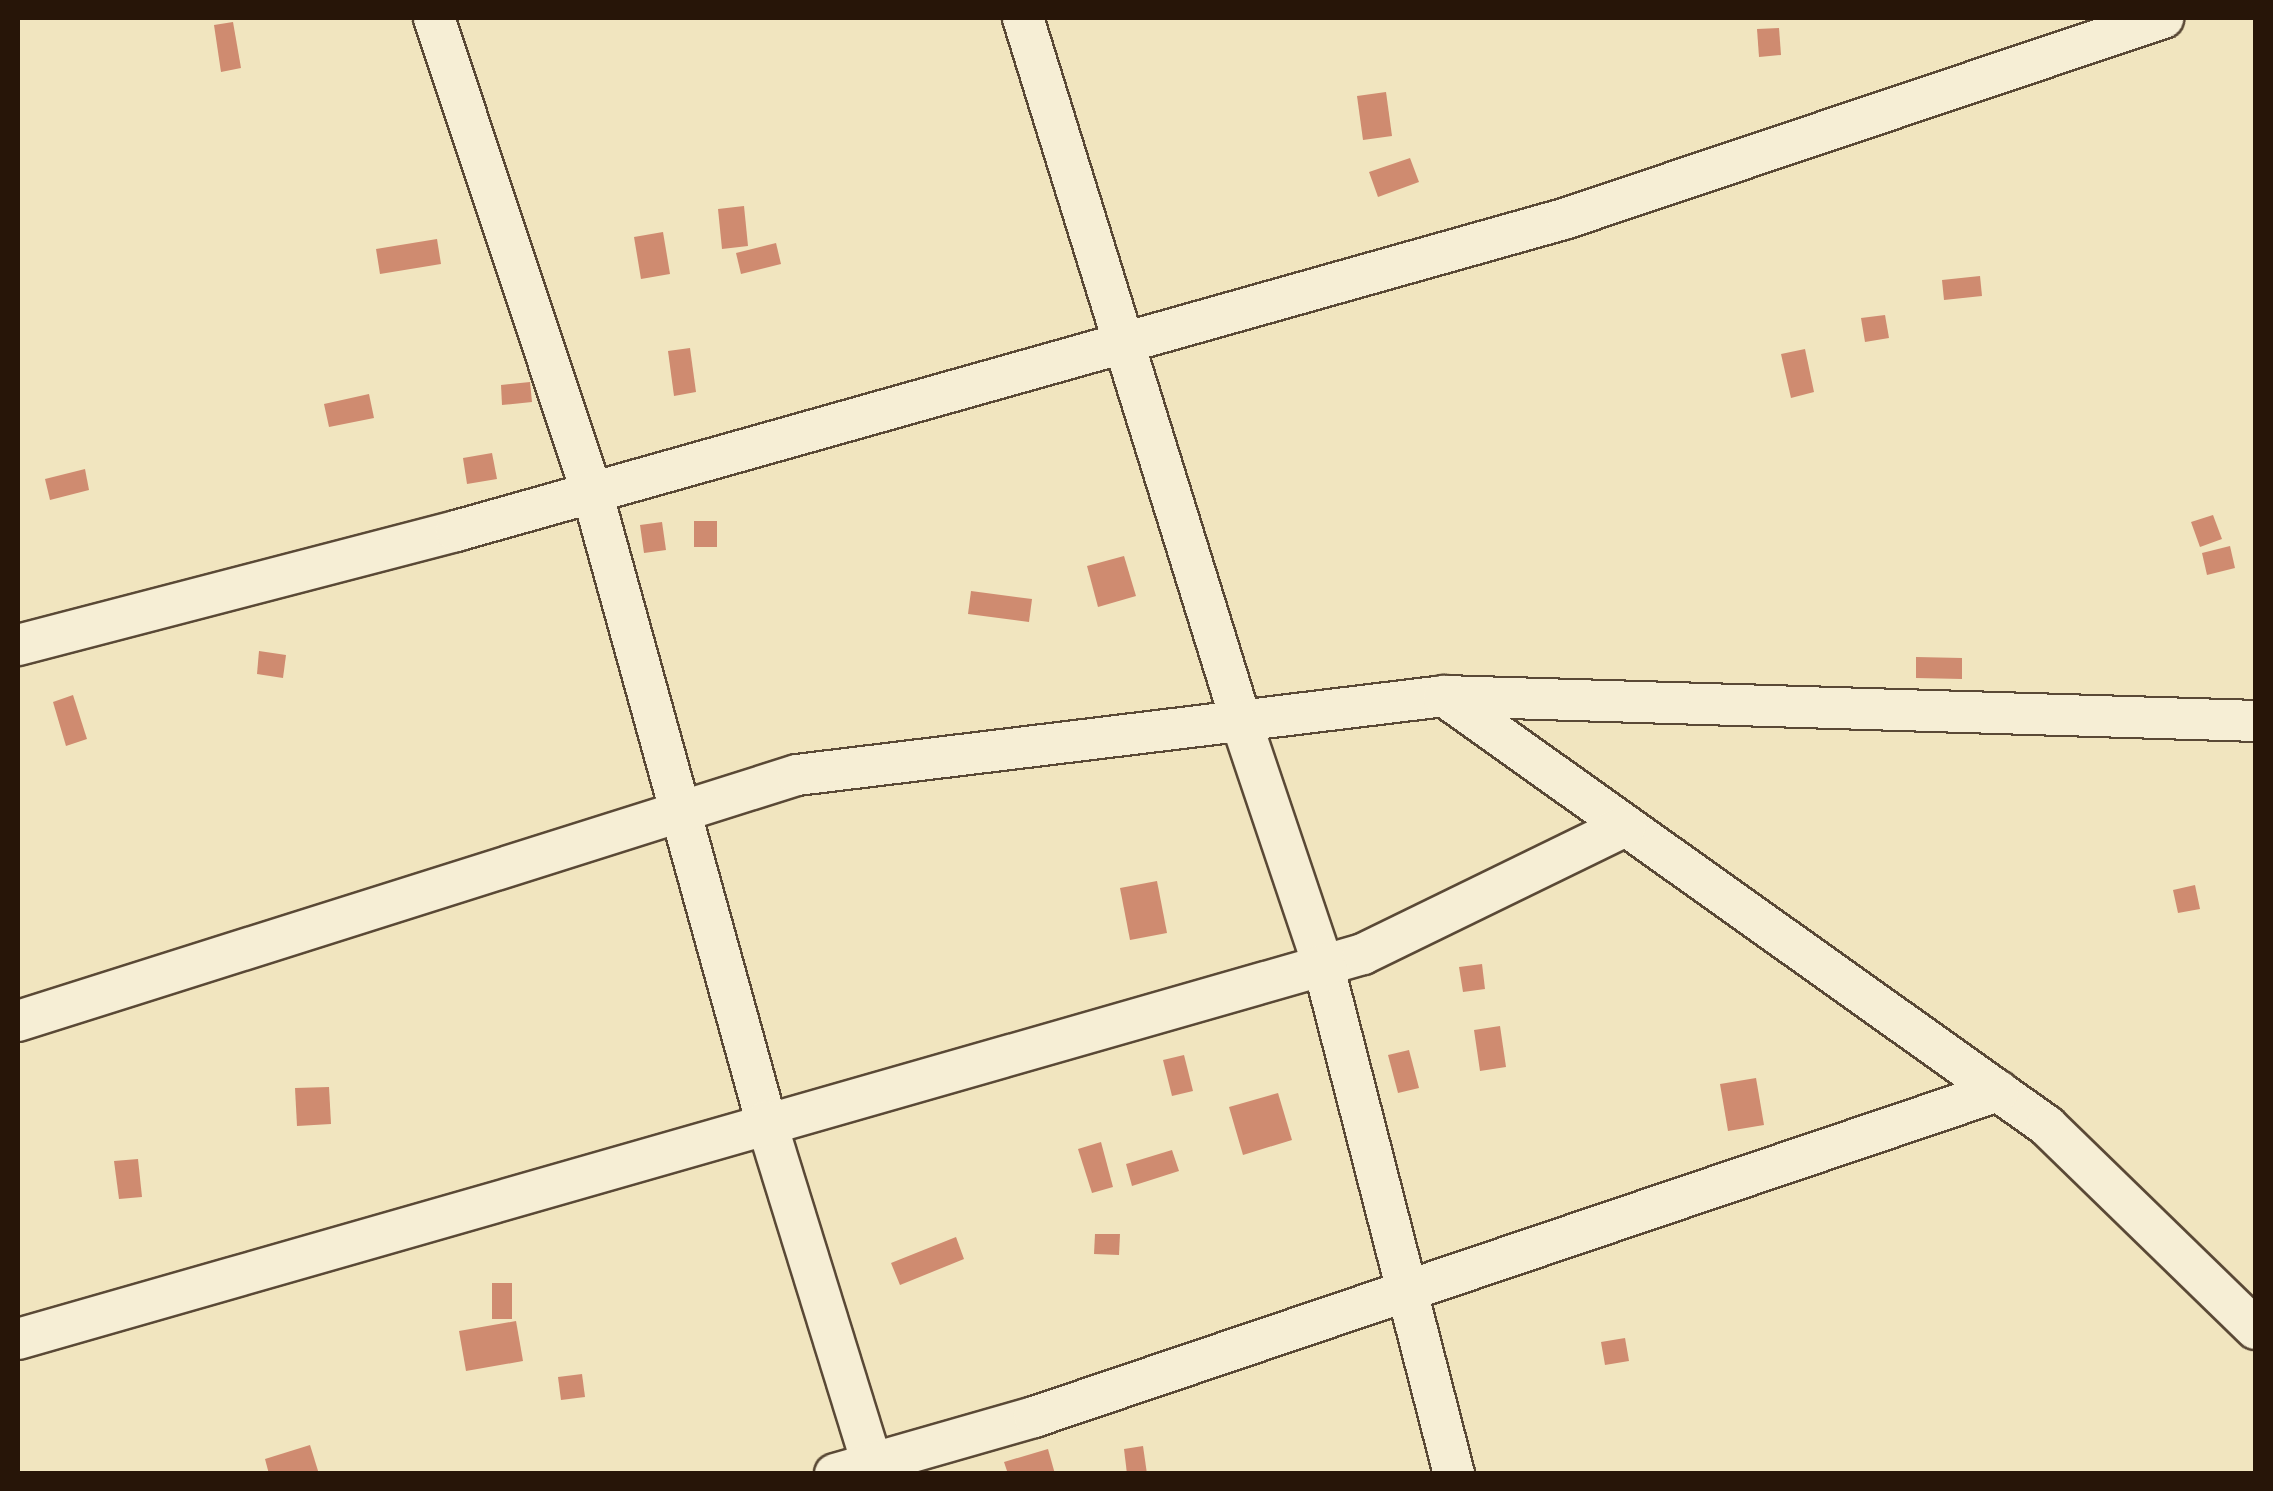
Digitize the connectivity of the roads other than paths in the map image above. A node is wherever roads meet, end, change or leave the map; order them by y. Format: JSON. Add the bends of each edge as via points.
{"nodes":[{"id":1,"x":434,"y":18,"type":"edge"},
{"id":2,"x":1023,"y":18,"type":"edge"},
{"id":3,"x":2162,"y":18,"type":"edge"},
{"id":4,"x":1121,"y":342,"type":"junction"},
{"id":5,"x":592,"y":492,"type":"junction"},
{"id":6,"x":18,"y":645,"type":"edge"},
{"id":7,"x":1444,"y":696,"type":"junction"},
{"id":8,"x":1240,"y":721,"type":"junction"},
{"id":9,"x":2256,"y":721,"type":"edge"},
{"id":10,"x":682,"y":811,"type":"junction"},
{"id":11,"x":1626,"y":826,"type":"junction"},
{"id":12,"x":1323,"y":964,"type":"junction"},
{"id":13,"x":18,"y":1022,"type":"edge"},
{"id":14,"x":1998,"y":1091,"type":"junction"},
{"id":15,"x":766,"y":1122,"type":"junction"},
{"id":16,"x":1405,"y":1292,"type":"junction"},
{"id":17,"x":2256,"y":1328,"type":"edge"},
{"id":18,"x":18,"y":1339,"type":"edge"},
{"id":19,"x":861,"y":1470,"type":"edge"},
{"id":20,"x":1454,"y":1474,"type":"edge"}],
"edges":[{"from":1,"to":5,"type":"street"},
{"from":2,"to":4,"type":"street"},
{"from":3,"to":4,"type":"street","via":[[1567,218]]},
{"from":4,"to":5,"type":"street"},
{"from":4,"to":8,"type":"street"},
{"from":5,"to":6,"type":"street"},
{"from":5,"to":10,"type":"street"},
{"from":7,"to":8,"type":"street"},
{"from":7,"to":9,"type":"street"},
{"from":7,"to":11,"type":"street"},
{"from":8,"to":10,"type":"street","via":[[797,774]]},
{"from":8,"to":12,"type":"street"},
{"from":10,"to":13,"type":"street"},
{"from":10,"to":15,"type":"street"},
{"from":11,"to":12,"type":"street","via":[[1363,954]]},
{"from":11,"to":14,"type":"street"},
{"from":12,"to":15,"type":"street"},
{"from":12,"to":16,"type":"street"},
{"from":14,"to":16,"type":"street"},
{"from":14,"to":17,"type":"street","via":[[2046,1126]]},
{"from":15,"to":18,"type":"street"},
{"from":15,"to":19,"type":"street"},
{"from":16,"to":19,"type":"street"},
{"from":16,"to":20,"type":"street"}]}
